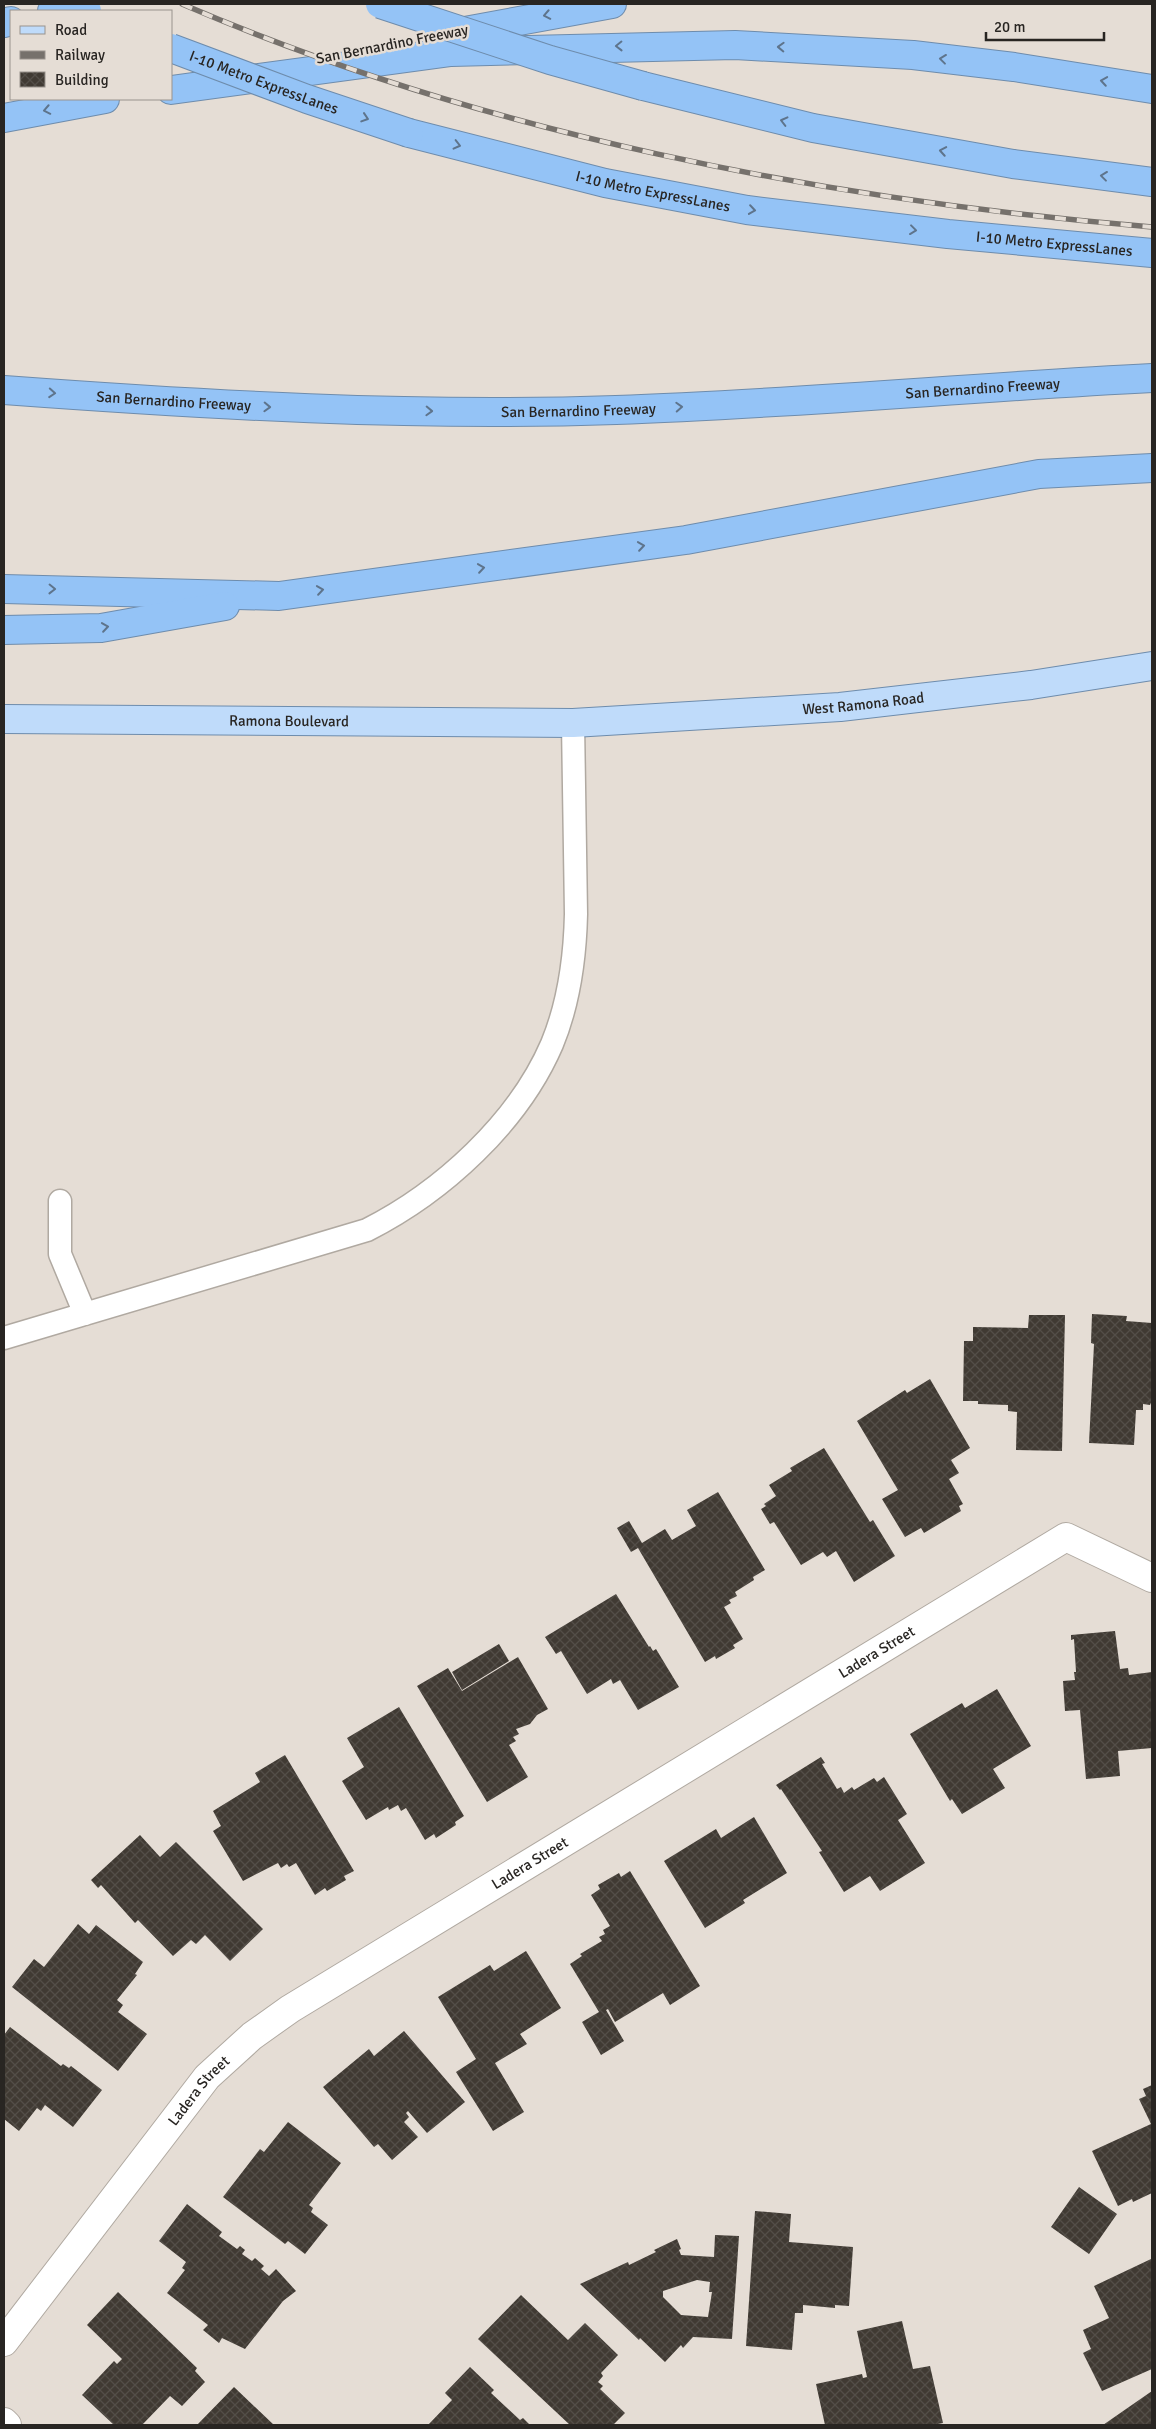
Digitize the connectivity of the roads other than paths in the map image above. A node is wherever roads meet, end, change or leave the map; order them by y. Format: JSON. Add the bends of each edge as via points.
{"nodes":[{"id":1,"x":70,"y":4,"type":"edge"},
{"id":2,"x":83,"y":4,"type":"edge"},
{"id":3,"x":380,"y":4,"type":"edge"},
{"id":4,"x":612,"y":4,"type":"edge"},
{"id":5,"x":56,"y":10,"type":"edge"},
{"id":6,"x":85,"y":10,"type":"edge"},
{"id":7,"x":172,"y":48,"type":"edge"},
{"id":8,"x":172,"y":86,"type":"edge"},
{"id":9,"x":1152,"y":89,"type":"edge"},
{"id":10,"x":172,"y":90,"type":"edge"},
{"id":11,"x":102,"y":100,"type":"edge"},
{"id":12,"x":4,"y":118,"type":"edge"},
{"id":13,"x":1152,"y":182,"type":"edge"},
{"id":14,"x":1152,"y":253,"type":"edge"},
{"id":15,"x":1152,"y":378,"type":"edge"},
{"id":16,"x":4,"y":390,"type":"edge"},
{"id":17,"x":1152,"y":468,"type":"edge"},
{"id":18,"x":4,"y":589,"type":"edge"},
{"id":19,"x":280,"y":596,"type":"junction"},
{"id":20,"x":4,"y":630,"type":"edge"},
{"id":21,"x":1152,"y":666,"type":"edge"},
{"id":22,"x":4,"y":719,"type":"edge"},
{"id":23,"x":573,"y":723,"type":"junction"},
{"id":24,"x":60,"y":1201,"type":"dead end"},
{"id":25,"x":85,"y":1314,"type":"junction"},
{"id":26,"x":4,"y":1338,"type":"edge"},
{"id":27,"x":1152,"y":1578,"type":"edge"},
{"id":28,"x":4,"y":2342,"type":"edge"},
{"id":29,"x":4,"y":2422,"type":"edge"},
{"id":30,"x":7,"y":2425,"type":"edge"}],
"edges":[{"from":1,"to":6,"type":"highway","bridge":true},
{"from":2,"to":5,"type":"highway"},
{"from":13,"to":3,"type":"highway","one_way":true,"bridge":true,"via":[[1013,164],[813,128],[550,60]]},
{"from":4,"to":8,"type":"highway","name":"San Bernardino Freeway","one_way":true},
{"from":7,"to":14,"type":"highway","name":"I-10 Metro ExpressLanes","one_way":true,"bridge":true,"via":[[307,99],[409,132],[605,182],[747,210],[948,234]]},
{"from":9,"to":10,"type":"highway","one_way":true,"via":[[913,55],[736,45],[451,52]]},
{"from":11,"to":12,"type":"highway","one_way":true},
{"from":16,"to":15,"type":"highway","name":"San Bernardino Freeway","one_way":true,"via":[[258,406],[444,411],[615,410]]},
{"from":19,"to":17,"type":"highway","one_way":true,"via":[[686,540],[1039,474]]},
{"from":18,"to":19,"type":"highway","one_way":true},
{"from":20,"to":19,"type":"highway","one_way":true,"via":[[101,628]]},
{"from":21,"to":23,"type":"main road","name":"West Ramona Road","via":[[1031,685],[840,707]]},
{"from":22,"to":23,"type":"main road","name":"Ramona Boulevard"},
{"from":23,"to":25,"type":"lane","via":[[576,914],[570,983],[552,1044],[518,1102],[492,1135],[430,1191],[396,1215],[367,1230]]},
{"from":24,"to":25,"type":"lane","via":[[60,1254]]},
{"from":25,"to":26,"type":"lane"},
{"from":27,"to":28,"type":"street","name":"Ladera Street","via":[[1066,1537],[290,2009],[252,2036],[207,2077]]},
{"from":29,"to":30,"type":"street"}]}
